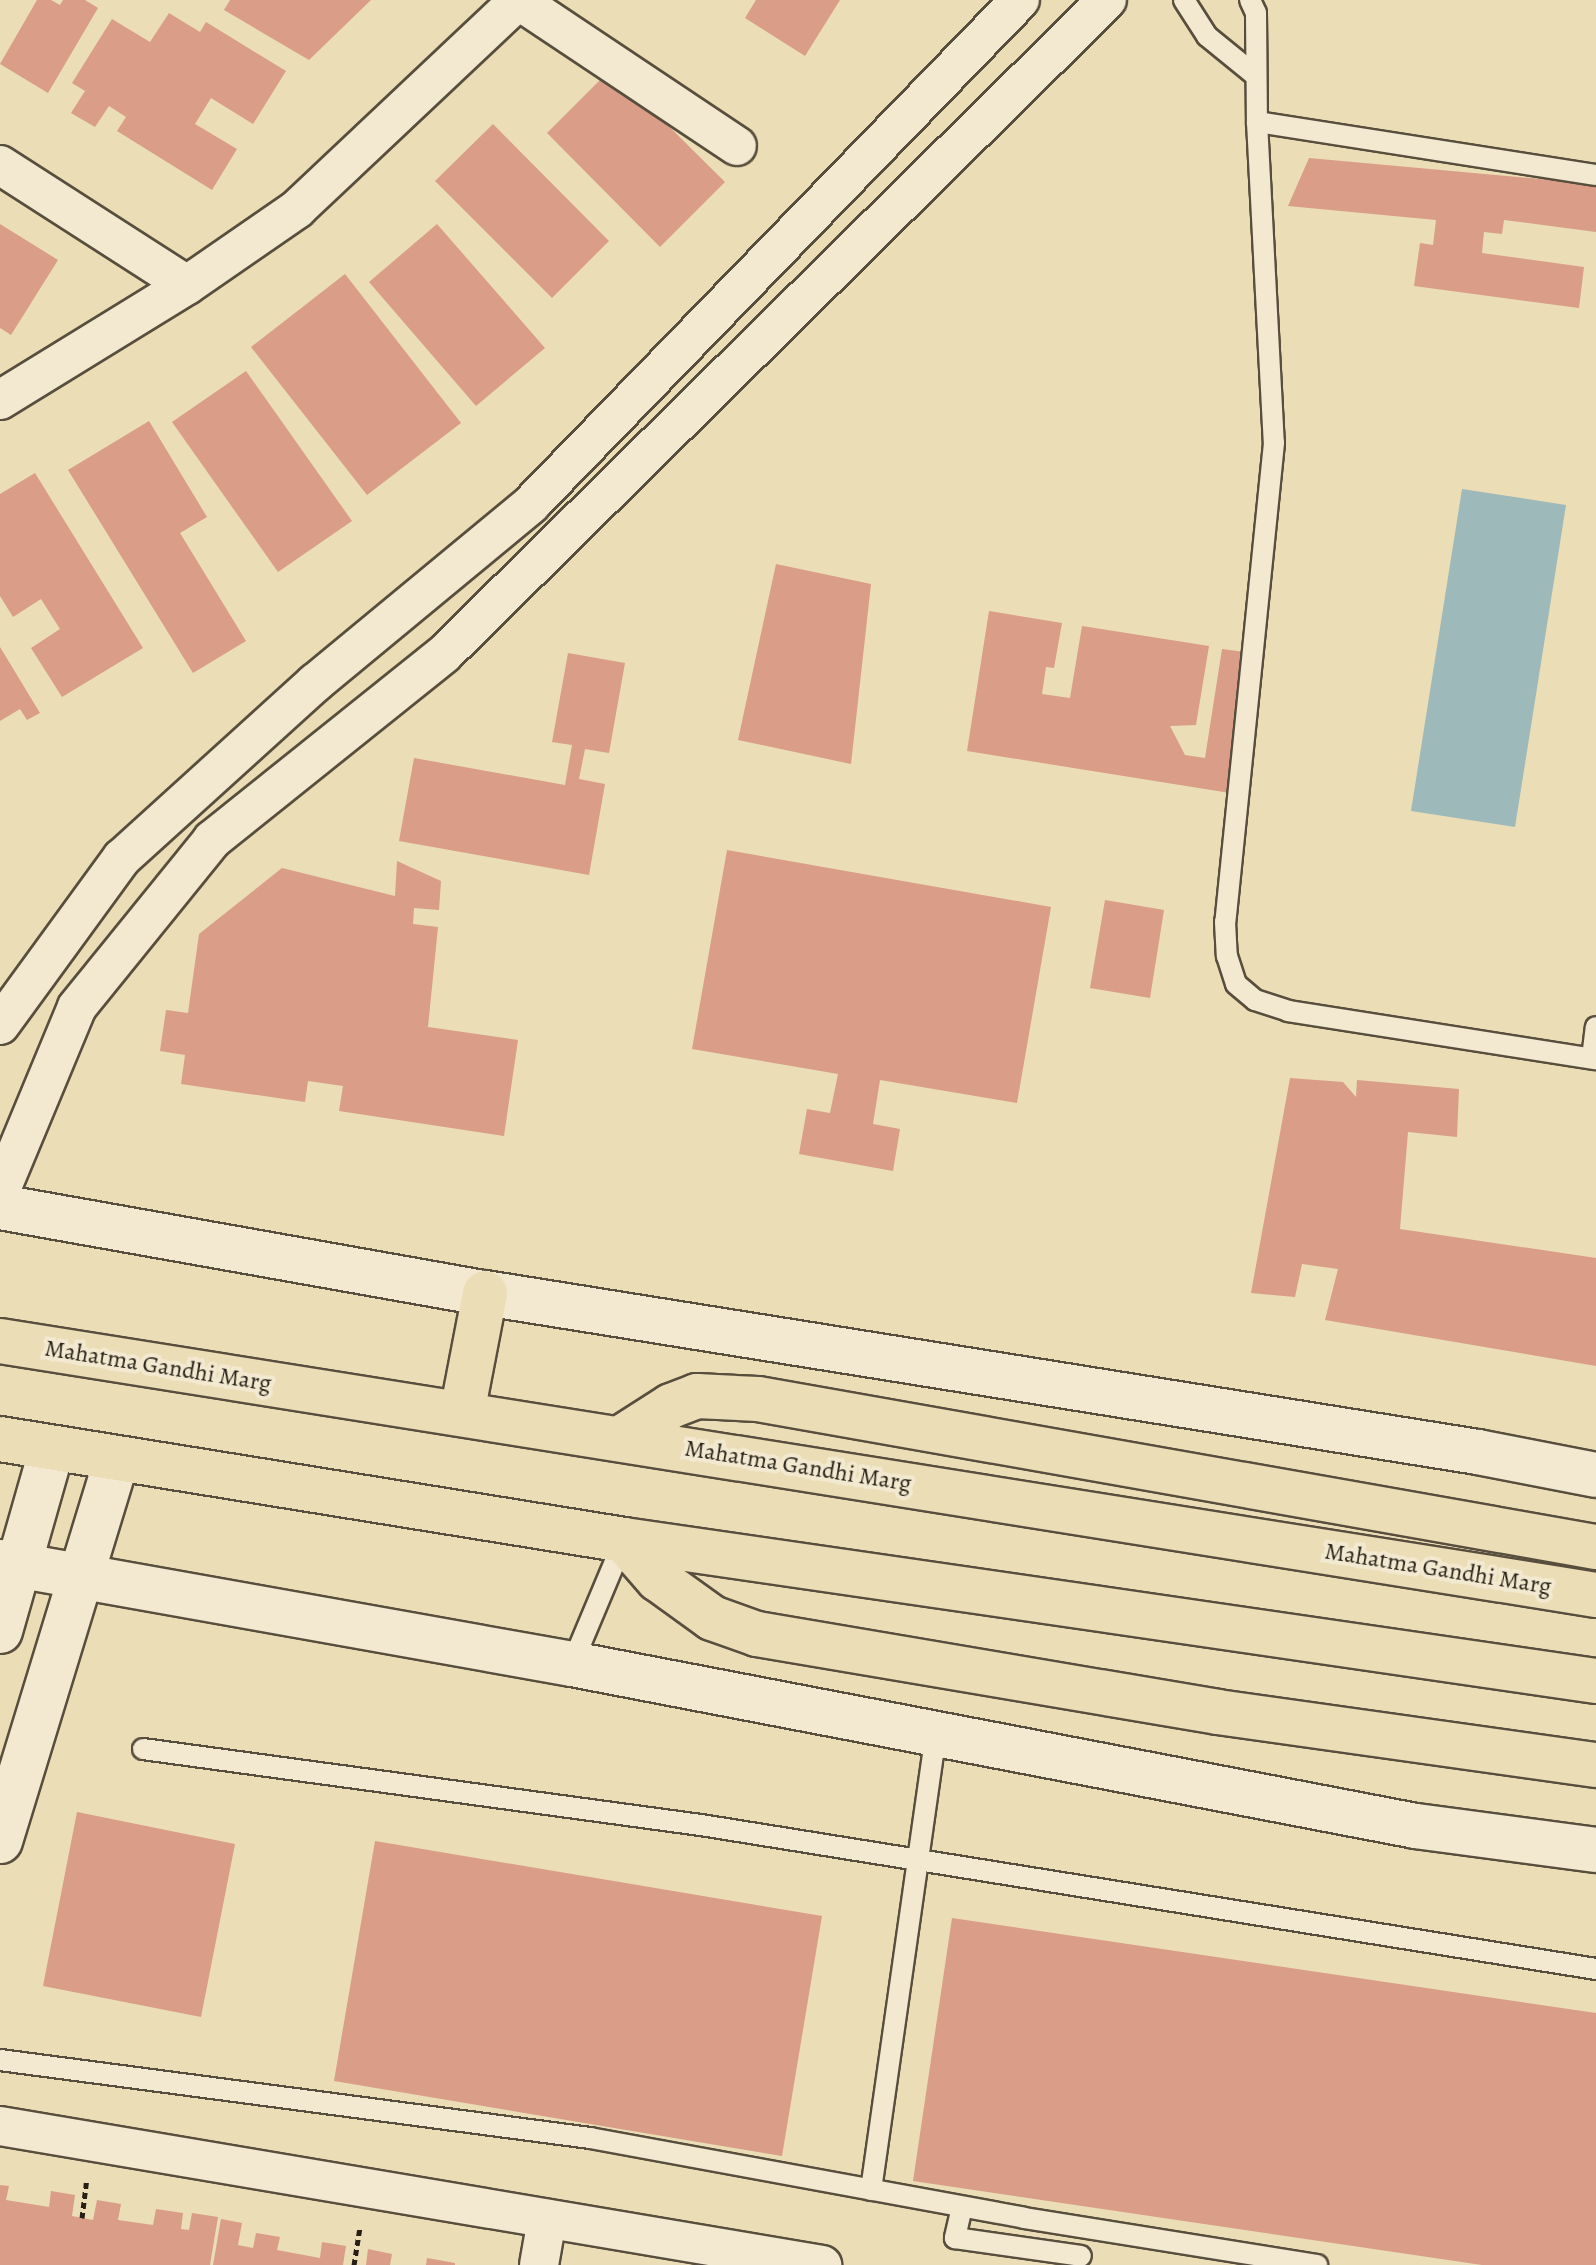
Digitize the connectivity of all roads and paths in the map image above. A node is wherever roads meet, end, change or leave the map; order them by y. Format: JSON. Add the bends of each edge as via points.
{"nodes":[{"id":1,"x":519,"y":0,"type":"edge"},
{"id":2,"x":1020,"y":0,"type":"edge"},
{"id":3,"x":1107,"y":0,"type":"edge"},
{"id":4,"x":1184,"y":0,"type":"edge"},
{"id":5,"x":1250,"y":0,"type":"edge"},
{"id":6,"x":1256,"y":76,"type":"junction"},
{"id":7,"x":1257,"y":122,"type":"junction"},
{"id":8,"x":737,"y":146,"type":"dead end"},
{"id":9,"x":0,"y":165,"type":"edge"},
{"id":10,"x":1596,"y":175,"type":"edge"},
{"id":11,"x":187,"y":285,"type":"junction"},
{"id":12,"x":0,"y":400,"type":"edge"},
{"id":13,"x":0,"y":1025,"type":"edge"},
{"id":14,"x":1596,"y":1027,"type":"edge"},
{"id":15,"x":1594,"y":1058,"type":"edge"},
{"id":16,"x":0,"y":1192,"type":"edge"},
{"id":17,"x":0,"y":1207,"type":"edge"},
{"id":18,"x":485,"y":1293,"type":"junction"},
{"id":19,"x":0,"y":1341,"type":"edge"},
{"id":20,"x":462,"y":1413,"type":"junction"},
{"id":21,"x":621,"y":1438,"type":"junction"},
{"id":22,"x":0,"y":1439,"type":"edge"},
{"id":23,"x":52,"y":1448,"type":"junction"},
{"id":24,"x":117,"y":1458,"type":"junction"},
{"id":25,"x":1596,"y":1475,"type":"edge"},
{"id":26,"x":624,"y":1540,"type":"junction"},
{"id":27,"x":1596,"y":1547,"type":"edge"},
{"id":28,"x":10,"y":1564,"type":"edge"},
{"id":29,"x":83,"y":1578,"type":"junction"},
{"id":30,"x":1596,"y":1595,"type":"edge"},
{"id":31,"x":0,"y":1631,"type":"edge"},
{"id":32,"x":572,"y":1664,"type":"junction"},
{"id":33,"x":1596,"y":1681,"type":"edge"},
{"id":34,"x":936,"y":1734,"type":"junction"},
{"id":35,"x":143,"y":1749,"type":"dead end"},
{"id":36,"x":1596,"y":1765,"type":"edge"},
{"id":37,"x":0,"y":1841,"type":"edge"},
{"id":38,"x":1596,"y":1850,"type":"edge"},
{"id":39,"x":917,"y":1860,"type":"junction"},
{"id":40,"x":1596,"y":1969,"type":"edge"},
{"id":41,"x":0,"y":2060,"type":"edge"},
{"id":42,"x":0,"y":2126,"type":"edge"},
{"id":43,"x":871,"y":2190,"type":"junction"},
{"id":44,"x":962,"y":2207,"type":"junction"},
{"id":45,"x":547,"y":2219,"type":"junction"},
{"id":46,"x":1081,"y":2256,"type":"dead end"},
{"id":47,"x":539,"y":2265,"type":"edge"},
{"id":48,"x":822,"y":2265,"type":"edge"},
{"id":49,"x":1317,"y":2265,"type":"edge"}],
"edges":[{"from":1,"to":8,"type":"street"},
{"from":1,"to":11,"type":"street","via":[[297,209]]},
{"from":2,"to":13,"type":"street","via":[[531,504],[315,683],[122,858]]},
{"from":3,"to":16,"type":"street","via":[[444,654],[212,840],[77,1007]]},
{"from":4,"to":6,"type":"lane","via":[[1207,36]]},
{"from":5,"to":6,"type":"lane","via":[[1256,13]]},
{"from":6,"to":7,"type":"lane"},
{"from":7,"to":10,"type":"lane"},
{"from":7,"to":15,"type":"lane","via":[[1274,443],[1225,922],[1236,984],[1255,1000],[1288,1011]]},
{"from":9,"to":11,"type":"street"},
{"from":11,"to":12,"type":"street"},
{"from":14,"to":15,"type":"lane"},
{"from":17,"to":18,"type":"street"},
{"from":18,"to":20,"type":"main road"},
{"from":18,"to":25,"type":"street"},
{"from":19,"to":20,"type":"main road","name":"Mahatma Gandhi Marg"},
{"from":20,"to":21,"type":"main road","name":"Mahatma Gandhi Marg"},
{"from":21,"to":27,"type":"main road","via":[[697,1396],[758,1399]]},
{"from":21,"to":30,"type":"main road","name":"Mahatma Gandhi Marg"},
{"from":22,"to":23,"type":"main road"},
{"from":23,"to":24,"type":"main road"},
{"from":23,"to":28,"type":"street"},
{"from":24,"to":26,"type":"main road"},
{"from":24,"to":29,"type":"street"},
{"from":26,"to":32,"type":"lane"},
{"from":26,"to":33,"type":"main road"},
{"from":26,"to":36,"type":"main road","via":[[658,1579],[712,1618],[757,1634],[1218,1712]]},
{"from":28,"to":29,"type":"street"},
{"from":28,"to":31,"type":"street"},
{"from":29,"to":32,"type":"street"},
{"from":29,"to":37,"type":"street"},
{"from":32,"to":34,"type":"street"},
{"from":34,"to":38,"type":"street","via":[[1416,1826]]},
{"from":34,"to":39,"type":"lane"},
{"from":35,"to":39,"type":"lane"},
{"from":39,"to":40,"type":"lane"},
{"from":39,"to":43,"type":"lane"},
{"from":41,"to":43,"type":"lane","via":[[590,2138]]},
{"from":42,"to":45,"type":"street"},
{"from":43,"to":44,"type":"lane"},
{"from":44,"to":46,"type":"lane","via":[[955,2238]]},
{"from":44,"to":49,"type":"lane"},
{"from":45,"to":47,"type":"street"},
{"from":45,"to":48,"type":"street"}]}
